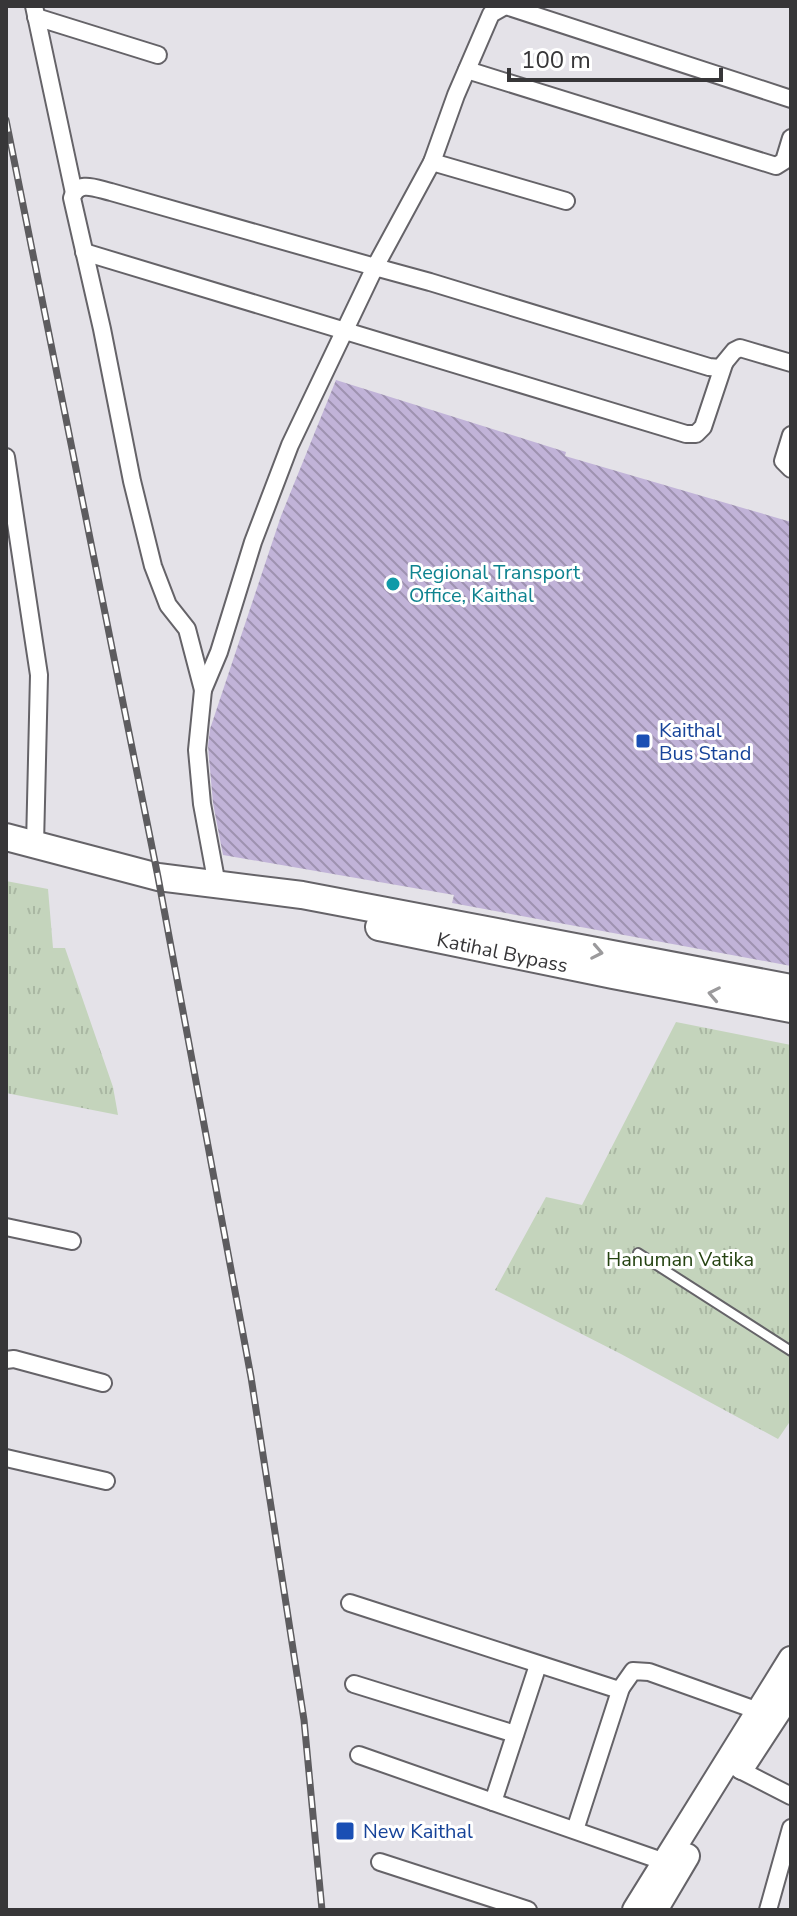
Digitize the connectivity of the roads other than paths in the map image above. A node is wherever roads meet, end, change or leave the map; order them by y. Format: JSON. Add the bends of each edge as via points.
{"nodes":[{"id":1,"x":503,"y":6,"type":"edge"},
{"id":2,"x":35,"y":11,"type":"edge"},
{"id":3,"x":158,"y":55,"type":"dead end"},
{"id":4,"x":467,"y":70,"type":"junction"},
{"id":5,"x":791,"y":99,"type":"edge"},
{"id":6,"x":791,"y":138,"type":"edge"},
{"id":7,"x":432,"y":162,"type":"junction"},
{"id":8,"x":74,"y":193,"type":"junction"},
{"id":9,"x":566,"y":201,"type":"dead end"},
{"id":10,"x":84,"y":252,"type":"junction"},
{"id":11,"x":375,"y":267,"type":"junction"},
{"id":12,"x":344,"y":329,"type":"junction"},
{"id":13,"x":791,"y":363,"type":"edge"},
{"id":14,"x":724,"y":364,"type":"junction"},
{"id":15,"x":791,"y":435,"type":"edge"},
{"id":16,"x":6,"y":457,"type":"edge"},
{"id":17,"x":791,"y":469,"type":"edge"},
{"id":18,"x":203,"y":690,"type":"junction"},
{"id":19,"x":6,"y":837,"type":"edge"},
{"id":20,"x":35,"y":845,"type":"junction"},
{"id":21,"x":217,"y":885,"type":"junction"},
{"id":22,"x":791,"y":988,"type":"edge"},
{"id":23,"x":791,"y":1009,"type":"edge"},
{"id":24,"x":6,"y":1227,"type":"edge"},
{"id":25,"x":72,"y":1241,"type":"dead end"},
{"id":26,"x":638,"y":1253,"type":"dead end"},
{"id":27,"x":791,"y":1351,"type":"edge"},
{"id":28,"x":6,"y":1360,"type":"edge"},
{"id":29,"x":103,"y":1383,"type":"dead end"},
{"id":30,"x":6,"y":1458,"type":"edge"},
{"id":31,"x":106,"y":1481,"type":"dead end"},
{"id":32,"x":350,"y":1603,"type":"dead end"},
{"id":33,"x":791,"y":1659,"type":"edge"},
{"id":34,"x":538,"y":1665,"type":"junction"},
{"id":35,"x":354,"y":1684,"type":"dead end"},
{"id":36,"x":621,"y":1688,"type":"junction"},
{"id":37,"x":780,"y":1704,"type":"edge"},
{"id":38,"x":515,"y":1734,"type":"junction"},
{"id":39,"x":359,"y":1755,"type":"dead end"},
{"id":40,"x":740,"y":1770,"type":"junction"},
{"id":41,"x":791,"y":1796,"type":"edge"},
{"id":42,"x":493,"y":1802,"type":"junction"},
{"id":43,"x":791,"y":1828,"type":"edge"},
{"id":44,"x":575,"y":1830,"type":"junction"},
{"id":45,"x":380,"y":1862,"type":"dead end"},
{"id":46,"x":665,"y":1862,"type":"junction"},
{"id":47,"x":652,"y":1906,"type":"edge"},
{"id":48,"x":528,"y":1910,"type":"edge"},
{"id":49,"x":768,"y":1910,"type":"edge"}],
"edges":[{"from":1,"to":4,"type":"street","via":[[491,14]]},
{"from":1,"to":5,"type":"street"},
{"from":2,"to":3,"type":"street"},
{"from":2,"to":8,"type":"street"},
{"from":4,"to":6,"type":"street","via":[[776,166],[784,161]]},
{"from":4,"to":7,"type":"street"},
{"from":7,"to":9,"type":"street"},
{"from":7,"to":11,"type":"street"},
{"from":8,"to":10,"type":"street"},
{"from":8,"to":11,"type":"street","via":[[86,186]]},
{"from":10,"to":12,"type":"street"},
{"from":10,"to":18,"type":"street","via":[[153,566],[168,605],[187,629]]},
{"from":11,"to":12,"type":"street"},
{"from":11,"to":14,"type":"street","via":[[709,367]]},
{"from":12,"to":14,"type":"street","via":[[691,435],[706,422]]},
{"from":12,"to":18,"type":"street","via":[[290,445]]},
{"from":13,"to":14,"type":"street","via":[[740,348]]},
{"from":15,"to":17,"type":"street","via":[[783,461]]},
{"from":16,"to":20,"type":"street","via":[[39,675]]},
{"from":18,"to":21,"type":"street","via":[[197,750]]},
{"from":19,"to":20,"type":"main road","name":"Katihal Bypass"},
{"from":20,"to":21,"type":"main road","name":"Katihal Bypass","via":[[158,877]]},
{"from":21,"to":22,"type":"main road","name":"Katihal Bypass","one_way":true,"via":[[317,898]]},
{"from":23,"to":21,"type":"main road","name":"Katihal Bypass","one_way":true,"via":[[298,910]]},
{"from":24,"to":25,"type":"street"},
{"from":26,"to":27,"type":"lane"},
{"from":28,"to":29,"type":"street"},
{"from":30,"to":31,"type":"street"},
{"from":32,"to":34,"type":"street"},
{"from":33,"to":37,"type":"main road"},
{"from":34,"to":36,"type":"street"},
{"from":34,"to":38,"type":"street"},
{"from":35,"to":38,"type":"street"},
{"from":36,"to":37,"type":"street","via":[[633,1671],[649,1672]]},
{"from":36,"to":44,"type":"street"},
{"from":37,"to":40,"type":"main road"},
{"from":37,"to":46,"type":"main road"},
{"from":38,"to":42,"type":"street"},
{"from":39,"to":42,"type":"street"},
{"from":40,"to":41,"type":"street"},
{"from":40,"to":47,"type":"main road"},
{"from":42,"to":44,"type":"street"},
{"from":43,"to":49,"type":"street"},
{"from":44,"to":46,"type":"street"},
{"from":45,"to":48,"type":"street"},
{"from":46,"to":47,"type":"main road"}]}
